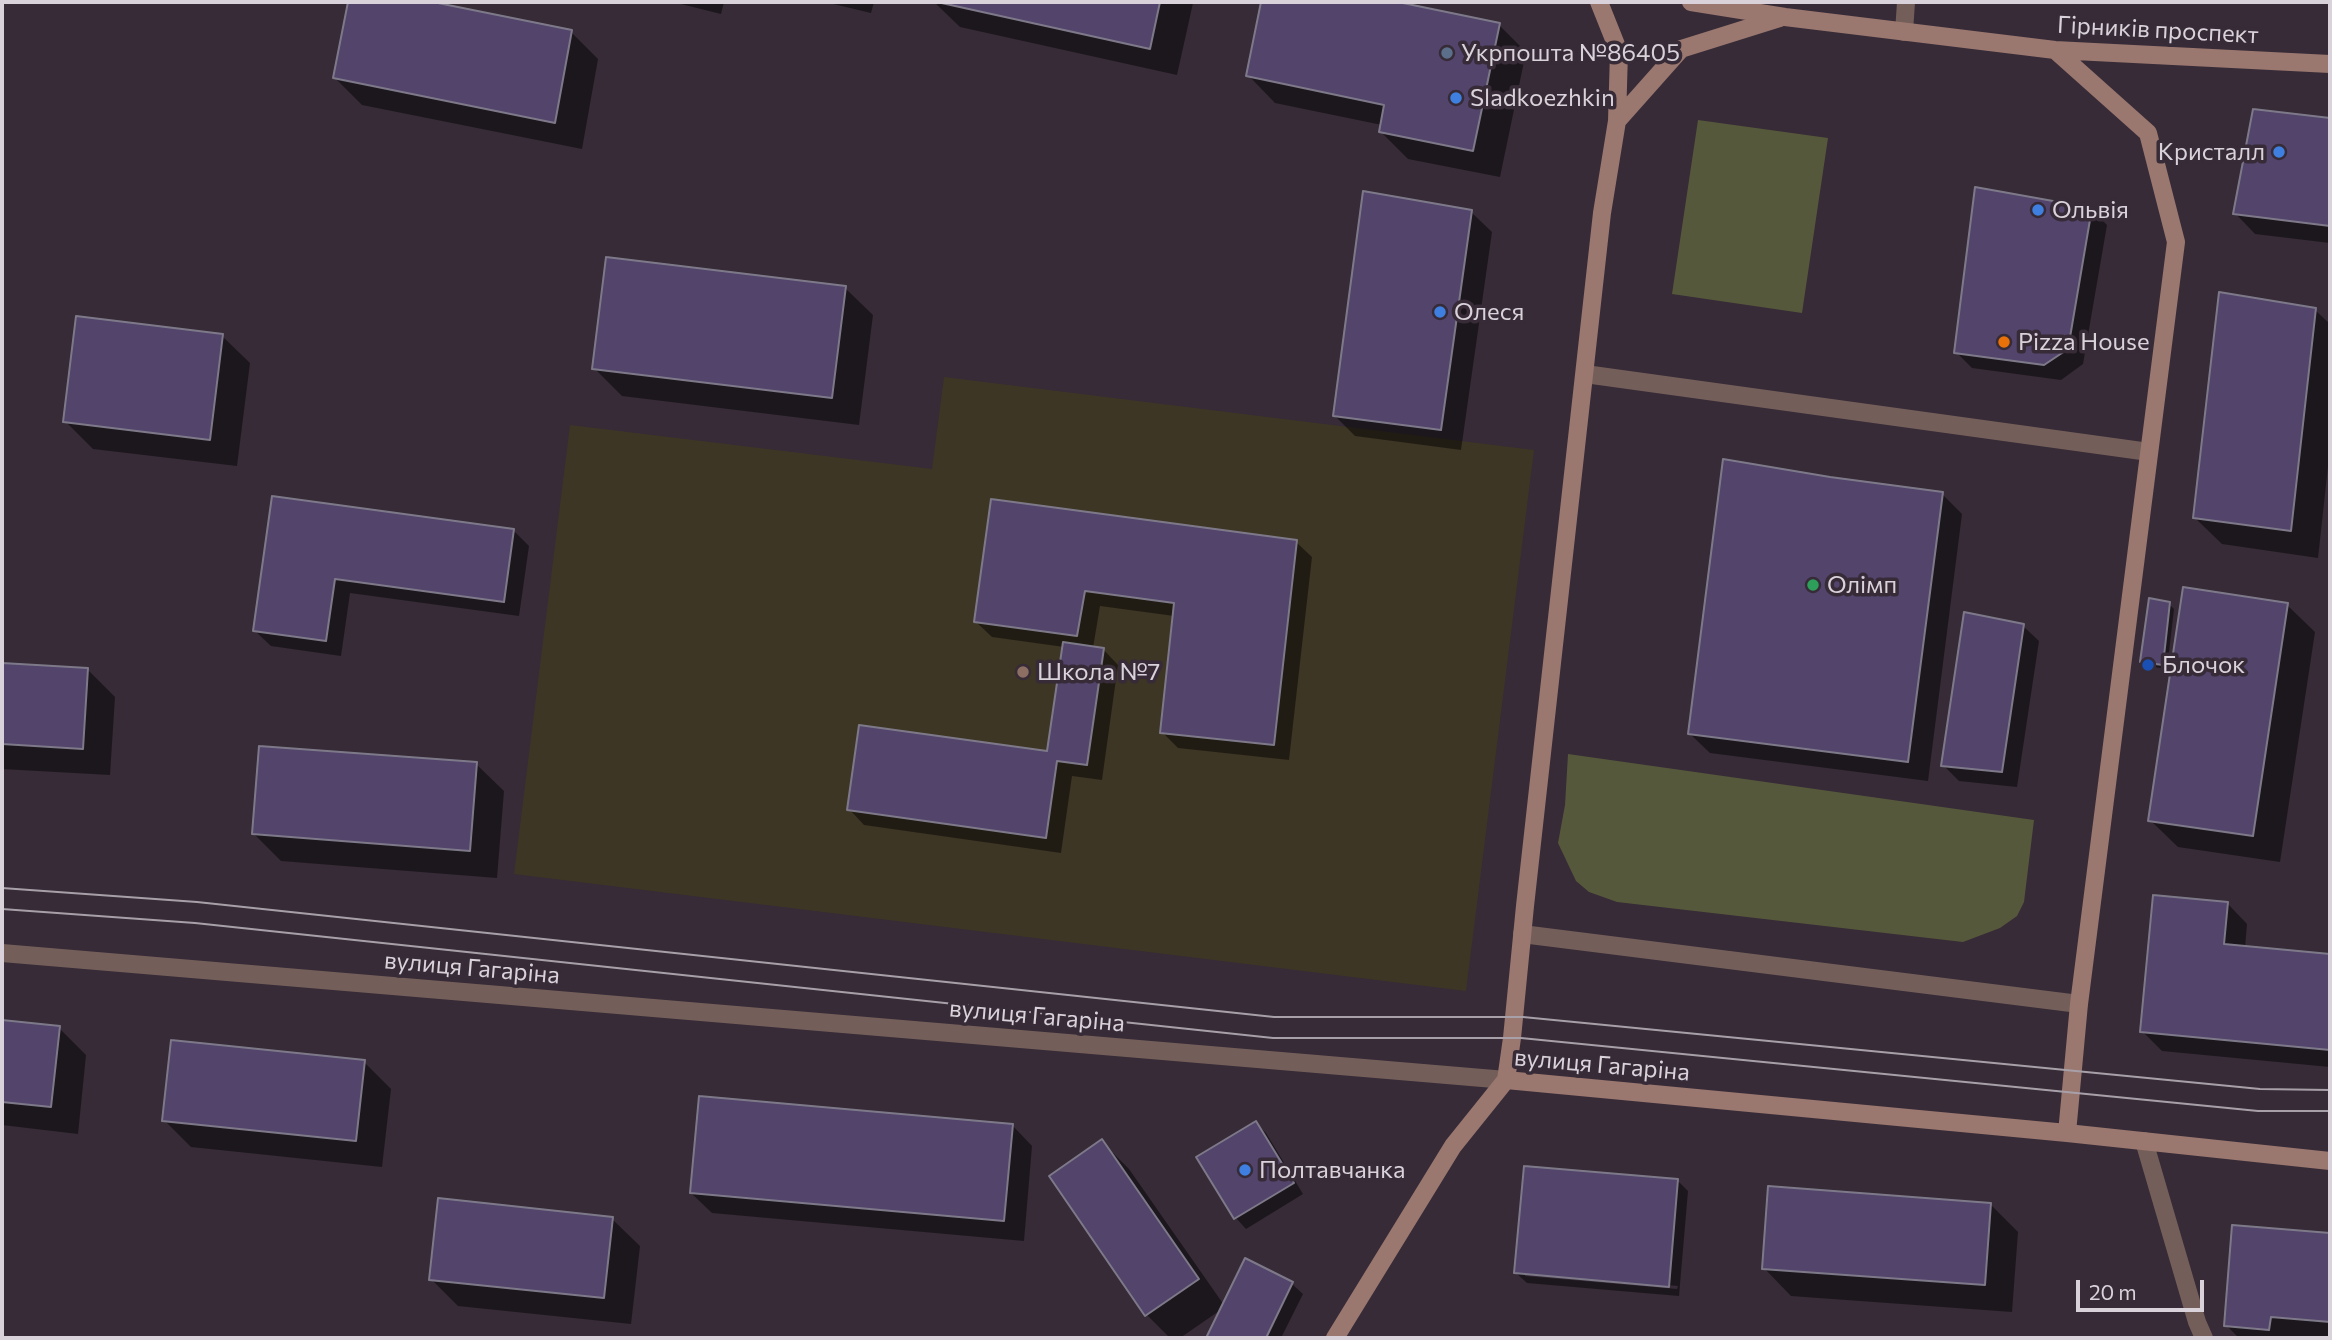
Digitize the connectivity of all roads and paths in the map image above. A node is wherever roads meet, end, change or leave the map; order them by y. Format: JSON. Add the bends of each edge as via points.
{"nodes":[{"id":1,"x":1599,"y":2,"type":"edge"},
{"id":2,"x":1691,"y":2,"type":"edge"},
{"id":3,"x":1906,"y":2,"type":"edge"},
{"id":4,"x":1785,"y":17,"type":"junction"},
{"id":5,"x":1904,"y":32,"type":"junction"},
{"id":6,"x":2054,"y":50,"type":"junction"},
{"id":7,"x":2330,"y":64,"type":"edge"},
{"id":8,"x":1617,"y":121,"type":"junction"},
{"id":9,"x":1584,"y":374,"type":"junction"},
{"id":10,"x":2149,"y":452,"type":"junction"},
{"id":11,"x":1522,"y":934,"type":"junction"},
{"id":12,"x":2,"y":953,"type":"edge"},
{"id":13,"x":2080,"y":1004,"type":"junction"},
{"id":14,"x":1506,"y":1080,"type":"junction"},
{"id":15,"x":2067,"y":1133,"type":"junction"},
{"id":16,"x":2144,"y":1142,"type":"junction"},
{"id":17,"x":2330,"y":1161,"type":"edge"},
{"id":18,"x":1335,"y":1338,"type":"edge"},
{"id":19,"x":2204,"y":1338,"type":"edge"}],
"edges":[{"from":1,"to":8,"type":"main road","via":[[1619,51]]},
{"from":2,"to":4,"type":"main road","name":"Гірників проспект"},
{"from":3,"to":5,"type":"street"},
{"from":4,"to":5,"type":"main road","name":"Гірників проспект"},
{"from":4,"to":8,"type":"main road","via":[[1681,49]]},
{"from":5,"to":6,"type":"main road","name":"Гірників проспект"},
{"from":6,"to":7,"type":"main road","name":"Гірників проспект"},
{"from":6,"to":10,"type":"main road","via":[[2148,133],[2176,242]]},
{"from":8,"to":9,"type":"main road"},
{"from":9,"to":10,"type":"street"},
{"from":9,"to":11,"type":"main road"},
{"from":10,"to":13,"type":"main road"},
{"from":11,"to":13,"type":"street"},
{"from":11,"to":14,"type":"main road"},
{"from":12,"to":14,"type":"street","name":"вулиця Гагаріна"},
{"from":13,"to":15,"type":"main road"},
{"from":14,"to":15,"type":"main road","name":"вулиця Гагаріна"},
{"from":14,"to":18,"type":"main road","via":[[1453,1146]]},
{"from":15,"to":16,"type":"main road","name":"вулиця Гагаріна"},
{"from":16,"to":17,"type":"main road"},
{"from":16,"to":19,"type":"street"}]}
